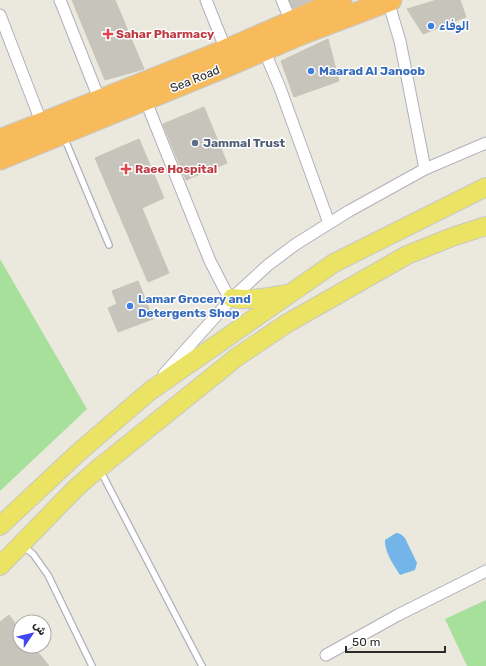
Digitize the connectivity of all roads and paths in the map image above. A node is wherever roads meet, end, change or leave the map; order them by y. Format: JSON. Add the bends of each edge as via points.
{"nodes":[{"id":1,"x":60,"y":0,"type":"edge"},
{"id":2,"x":206,"y":0,"type":"edge"},
{"id":3,"x":282,"y":0,"type":"edge"},
{"id":4,"x":340,"y":0,"type":"edge"},
{"id":5,"x":390,"y":1,"type":"edge"},
{"id":6,"x":0,"y":16,"type":"edge"},
{"id":7,"x":291,"y":22,"type":"junction"},
{"id":8,"x":226,"y":50,"type":"junction"},
{"id":9,"x":264,"y":50,"type":"junction"},
{"id":10,"x":145,"y":99,"type":"junction"},
{"id":11,"x":100,"y":100,"type":"junction"},
{"id":12,"x":42,"y":124,"type":"junction"},
{"id":13,"x":63,"y":133,"type":"junction"},
{"id":14,"x":0,"y":140,"type":"edge"},
{"id":15,"x":486,"y":143,"type":"edge"},
{"id":16,"x":0,"y":159,"type":"edge"},
{"id":17,"x":425,"y":169,"type":"junction"},
{"id":18,"x":486,"y":187,"type":"edge"},
{"id":19,"x":329,"y":223,"type":"junction"},
{"id":20,"x":486,"y":226,"type":"edge"},
{"id":21,"x":110,"y":245,"type":"dead end"},
{"id":22,"x":292,"y":292,"type":"junction"},
{"id":23,"x":232,"y":298,"type":"junction"},
{"id":24,"x":150,"y":391,"type":"junction"},
{"id":25,"x":99,"y":468,"type":"junction"},
{"id":26,"x":0,"y":526,"type":"edge"},
{"id":27,"x":15,"y":549,"type":"junction"},
{"id":28,"x":0,"y":566,"type":"edge"},
{"id":29,"x":486,"y":571,"type":"edge"},
{"id":30,"x":326,"y":655,"type":"dead end"},
{"id":31,"x":92,"y":666,"type":"edge"},
{"id":32,"x":202,"y":666,"type":"edge"}],
"edges":[{"from":1,"to":11,"type":"street"},
{"from":2,"to":8,"type":"street"},
{"from":3,"to":7,"type":"street"},
{"from":4,"to":7,"type":"highway","name":"Sea Road"},
{"from":5,"to":9,"type":"highway","name":"Sea Road"},
{"from":5,"to":17,"type":"street"},
{"from":6,"to":12,"type":"street"},
{"from":7,"to":8,"type":"highway","name":"Sea Road"},
{"from":8,"to":11,"type":"highway","name":"Sea Road"},
{"from":9,"to":10,"type":"highway","name":"Sea Road"},
{"from":9,"to":19,"type":"street"},
{"from":10,"to":13,"type":"highway","name":"Sea Road"},
{"from":10,"to":23,"type":"street","via":[[210,261],[227,294]]},
{"from":11,"to":12,"type":"highway","name":"Sea Road"},
{"from":12,"to":14,"type":"highway","name":"Sea Road"},
{"from":13,"to":16,"type":"highway","name":"Sea Road"},
{"from":13,"to":21,"type":"lane"},
{"from":15,"to":17,"type":"street"},
{"from":17,"to":19,"type":"street"},
{"from":18,"to":22,"type":"main road","via":[[334,263]]},
{"from":19,"to":23,"type":"street","via":[[268,265]]},
{"from":20,"to":25,"type":"main road","via":[[407,255],[286,324],[237,357]]},
{"from":22,"to":23,"type":"main road","via":[[263,298]]},
{"from":22,"to":24,"type":"main road"},
{"from":23,"to":24,"type":"street"},
{"from":24,"to":26,"type":"main road","via":[[79,452]]},
{"from":25,"to":27,"type":"main road"},
{"from":25,"to":32,"type":"lane"},
{"from":27,"to":28,"type":"main road"},
{"from":27,"to":31,"type":"lane","via":[[28,550],[39,561]]},
{"from":29,"to":30,"type":"street"}]}
